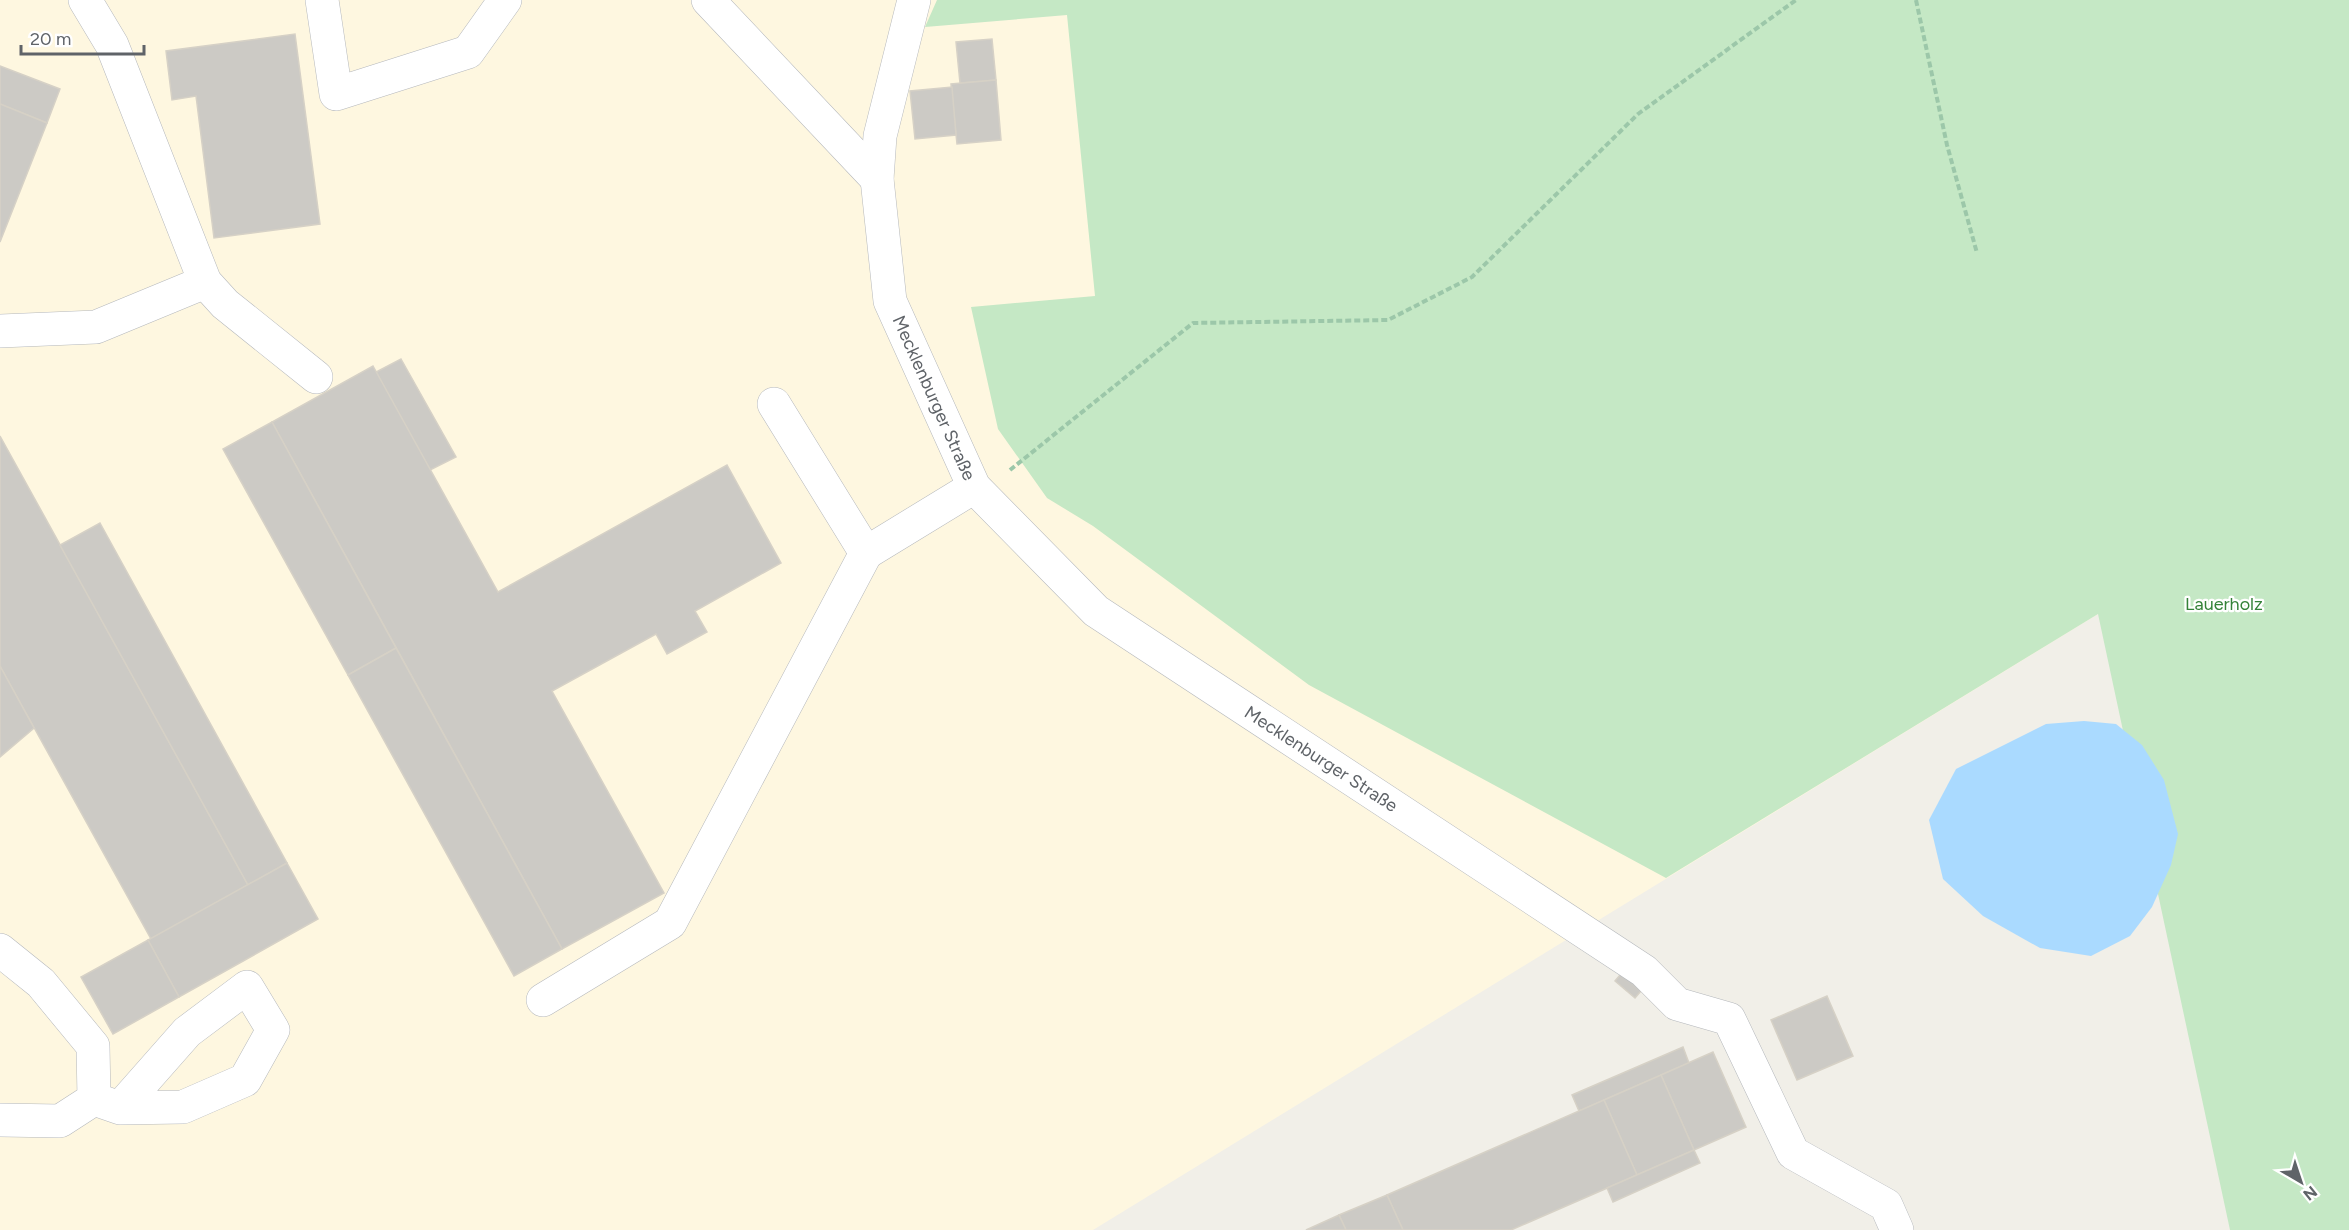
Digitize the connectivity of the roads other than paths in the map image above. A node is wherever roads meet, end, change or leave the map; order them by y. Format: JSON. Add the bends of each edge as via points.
{"nodes":[{"id":1,"x":85,"y":0,"type":"edge"},
{"id":2,"x":322,"y":0,"type":"edge"},
{"id":3,"x":506,"y":0,"type":"edge"},
{"id":4,"x":708,"y":0,"type":"edge"},
{"id":5,"x":914,"y":0,"type":"edge"},
{"id":6,"x":877,"y":179,"type":"junction"},
{"id":7,"x":205,"y":282,"type":"junction"},
{"id":8,"x":0,"y":331,"type":"edge"},
{"id":9,"x":316,"y":377,"type":"dead end"},
{"id":10,"x":774,"y":404,"type":"dead end"},
{"id":11,"x":974,"y":487,"type":"junction"},
{"id":12,"x":866,"y":553,"type":"junction"},
{"id":13,"x":0,"y":950,"type":"edge"},
{"id":14,"x":543,"y":1000,"type":"dead end"},
{"id":15,"x":107,"y":1103,"type":"junction"},
{"id":16,"x":0,"y":1120,"type":"edge"},
{"id":17,"x":1897,"y":1230,"type":"edge"}],
"edges":[{"from":1,"to":7,"type":"street","via":[[112,45]]},
{"from":2,"to":3,"type":"street","via":[[336,94],[468,52]]},
{"from":4,"to":6,"type":"street"},
{"from":5,"to":6,"type":"street","name":"Mecklenburger Straße","via":[[880,136]]},
{"from":6,"to":11,"type":"street","name":"Mecklenburger Straße","via":[[890,301]]},
{"from":7,"to":8,"type":"street","via":[[96,327]]},
{"from":7,"to":9,"type":"street","via":[[225,304]]},
{"from":10,"to":12,"type":"street"},
{"from":11,"to":12,"type":"street"},
{"from":11,"to":17,"type":"street","name":"Mecklenburger Straße","via":[[1096,611],[1644,971],[1677,1004],[1729,1019],[1793,1153],[1886,1205]]},
{"from":12,"to":14,"type":"street","via":[[670,923]]},
{"from":13,"to":15,"type":"street","via":[[41,983],[93,1046]]},
{"from":15,"to":15,"type":"street","via":[[183,1107],[245,1080],[273,1030],[247,987],[187,1032]]},
{"from":15,"to":16,"type":"street","via":[[60,1122]]}]}
